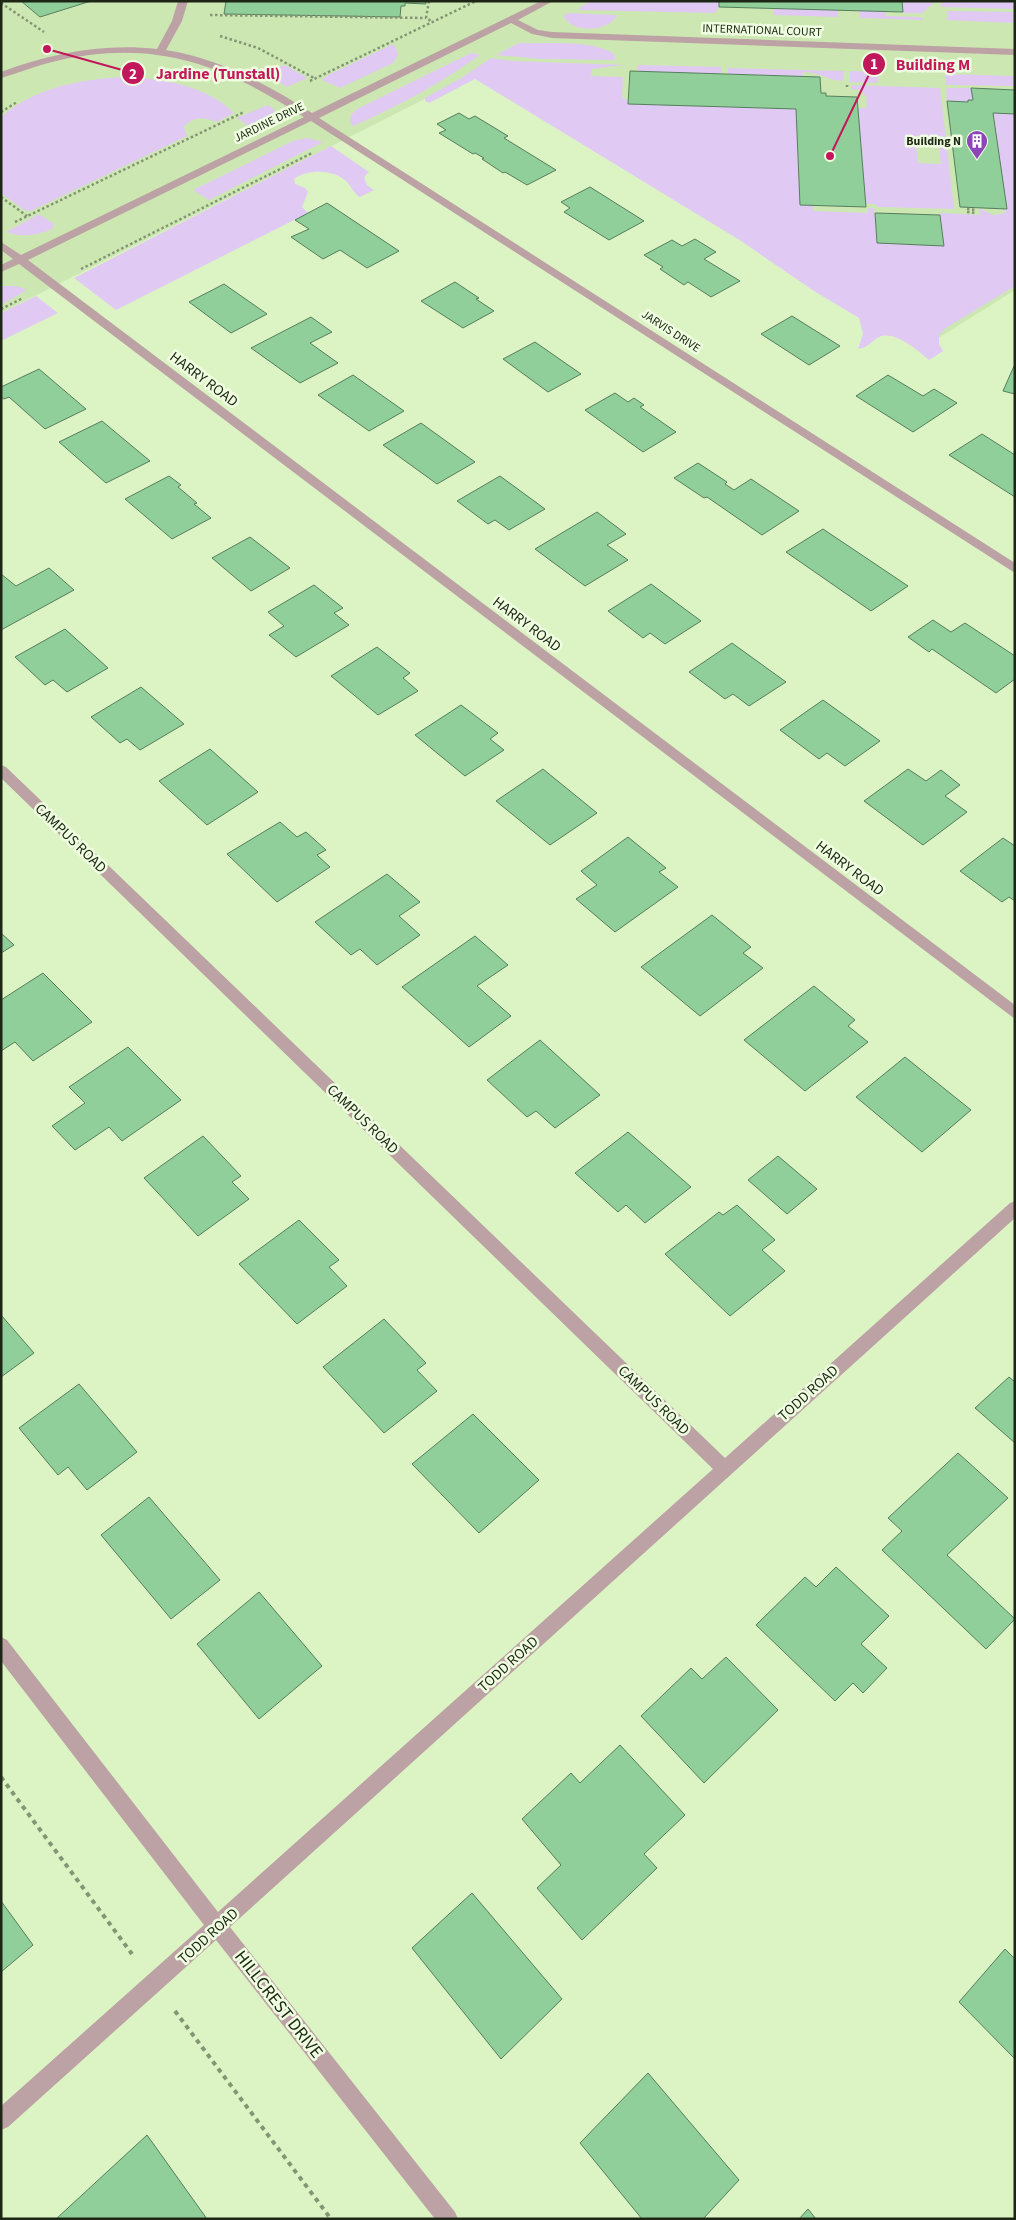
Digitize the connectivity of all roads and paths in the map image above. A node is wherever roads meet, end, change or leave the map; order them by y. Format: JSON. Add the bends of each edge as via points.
{"nodes":[{"id":1,"x":183,"y":1,"type":"edge"},
{"id":2,"x":428,"y":1,"type":"edge"},
{"id":3,"x":476,"y":1,"type":"edge"},
{"id":4,"x":549,"y":1,"type":"edge"},
{"id":5,"x":1,"y":3,"type":"edge"},
{"id":6,"x":207,"y":15,"type":"dead end"},
{"id":7,"x":426,"y":18,"type":"junction"},
{"id":8,"x":511,"y":20,"type":"junction"},
{"id":9,"x":434,"y":22,"type":"junction"},
{"id":10,"x":48,"y":36,"type":"dead end"},
{"id":11,"x":1015,"y":52,"type":"edge"},
{"id":12,"x":160,"y":53,"type":"junction"},
{"id":13,"x":1,"y":75,"type":"edge"},
{"id":14,"x":307,"y":82,"type":"dead end"},
{"id":15,"x":249,"y":109,"type":"dead end"},
{"id":16,"x":311,"y":117,"type":"junction"},
{"id":17,"x":319,"y":149,"type":"dead end"},
{"id":18,"x":1,"y":197,"type":"edge"},
{"id":19,"x":967,"y":211,"type":"dead end"},
{"id":20,"x":976,"y":211,"type":"dead end"},
{"id":21,"x":27,"y":216,"type":"junction"},
{"id":22,"x":10,"y":225,"type":"dead end"},
{"id":23,"x":1,"y":246,"type":"edge"},
{"id":24,"x":20,"y":260,"type":"junction"},
{"id":25,"x":1,"y":269,"type":"edge"},
{"id":26,"x":78,"y":270,"type":"dead end"},
{"id":27,"x":25,"y":297,"type":"dead end"},
{"id":28,"x":1,"y":309,"type":"edge"},
{"id":29,"x":1015,"y":569,"type":"edge"},
{"id":30,"x":1,"y":770,"type":"edge"},
{"id":31,"x":1015,"y":1013,"type":"edge"},
{"id":32,"x":1015,"y":1208,"type":"edge"},
{"id":33,"x":724,"y":1468,"type":"junction"},
{"id":34,"x":1,"y":1646,"type":"edge"},
{"id":35,"x":218,"y":1927,"type":"junction"},
{"id":36,"x":1,"y":2120,"type":"edge"},
{"id":37,"x":448,"y":2219,"type":"edge"}],
"edges":[{"from":1,"to":12,"type":"street","via":[[177,21]]},
{"from":2,"to":7,"type":"path"},
{"from":3,"to":9,"type":"path"},
{"from":4,"to":8,"type":"street","name":"JARDINE DRIVE"},
{"from":5,"to":10,"type":"path"},
{"from":6,"to":7,"type":"path"},
{"from":7,"to":9,"type":"path"},
{"from":8,"to":11,"type":"street","name":"INTERNATIONAL COURT","via":[[535,32],[552,35]]},
{"from":8,"to":16,"type":"street","name":"JARDINE DRIVE"},
{"from":9,"to":14,"type":"path"},
{"from":12,"to":13,"type":"street","name":"JARVIS DRIVE","via":[[138,50],[87,52],[46,60]]},
{"from":12,"to":16,"type":"street","name":"JARVIS DRIVE","via":[[206,62],[227,70]]},
{"from":15,"to":21,"type":"path"},
{"from":16,"to":24,"type":"street","name":"JARDINE DRIVE"},
{"from":16,"to":29,"type":"street","name":"JARVIS DRIVE"},
{"from":17,"to":26,"type":"path"},
{"from":18,"to":21,"type":"path"},
{"from":19,"to":20,"type":"path"},
{"from":21,"to":22,"type":"path"},
{"from":23,"to":24,"type":"street","name":"HARRY ROAD"},
{"from":24,"to":25,"type":"street","name":"JARDINE DRIVE"},
{"from":24,"to":31,"type":"street","name":"HARRY ROAD"},
{"from":27,"to":28,"type":"path"},
{"from":30,"to":33,"type":"street","name":"CAMPUS ROAD"},
{"from":32,"to":33,"type":"street","name":"TODD ROAD"},
{"from":33,"to":35,"type":"street","name":"TODD ROAD"},
{"from":34,"to":35,"type":"street","name":"HILLCREST DRIVE"},
{"from":35,"to":36,"type":"street","name":"TODD ROAD"},
{"from":35,"to":37,"type":"street","name":"HILLCREST DRIVE"}]}
